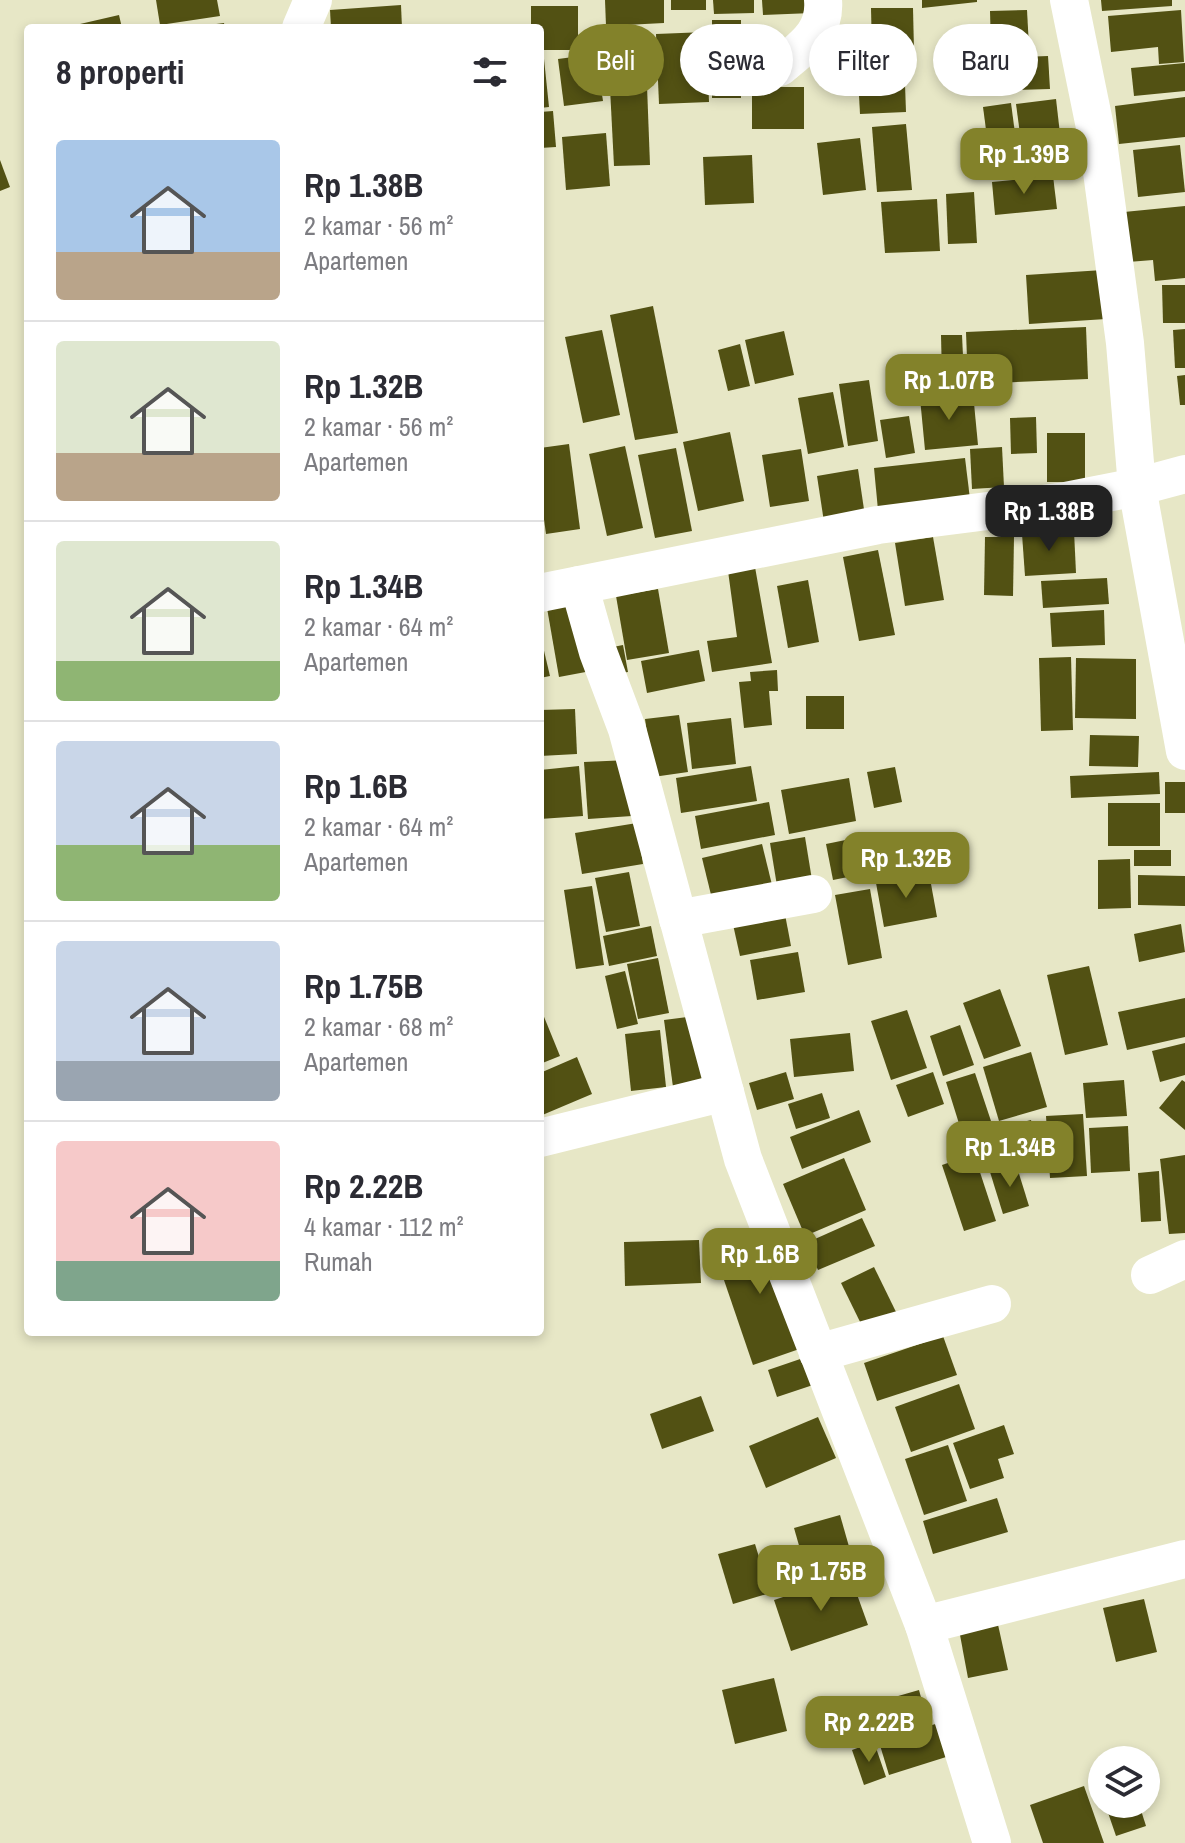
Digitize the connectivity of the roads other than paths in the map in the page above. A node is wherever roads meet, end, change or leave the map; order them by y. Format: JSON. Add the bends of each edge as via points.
{"nodes":[{"id":1,"x":313,"y":0,"type":"edge"},
{"id":2,"x":823,"y":0,"type":"edge"},
{"id":3,"x":1069,"y":0,"type":"edge"},
{"id":4,"x":303,"y":24,"type":"edge"},
{"id":5,"x":793,"y":55,"type":"edge"},
{"id":6,"x":1185,"y":474,"type":"edge"},
{"id":7,"x":1137,"y":487,"type":"junction"},
{"id":8,"x":579,"y":585,"type":"junction"},
{"id":9,"x":544,"y":592,"type":"edge"},
{"id":10,"x":1185,"y":751,"type":"edge"},
{"id":11,"x":813,"y":894,"type":"dead end"},
{"id":12,"x":678,"y":919,"type":"junction"},
{"id":13,"x":725,"y":1092,"type":"junction"},
{"id":14,"x":544,"y":1137,"type":"edge"},
{"id":15,"x":1185,"y":1259,"type":"edge"},
{"id":16,"x":1150,"y":1275,"type":"dead end"},
{"id":17,"x":992,"y":1304,"type":"dead end"},
{"id":18,"x":818,"y":1353,"type":"junction"},
{"id":19,"x":1185,"y":1559,"type":"edge"},
{"id":20,"x":924,"y":1625,"type":"junction"},
{"id":21,"x":992,"y":1843,"type":"edge"}],
"edges":[{"from":1,"to":4,"type":"street"},
{"from":2,"to":5,"type":"street","via":[[824,21]]},
{"from":3,"to":7,"type":"street","via":[[1100,158],[1125,343]]},
{"from":6,"to":7,"type":"street"},
{"from":7,"to":8,"type":"street","via":[[878,525]]},
{"from":7,"to":10,"type":"street"},
{"from":8,"to":9,"type":"street"},
{"from":8,"to":12,"type":"street","via":[[627,729]]},
{"from":11,"to":12,"type":"street"},
{"from":12,"to":13,"type":"street"},
{"from":13,"to":14,"type":"street"},
{"from":13,"to":18,"type":"street","via":[[743,1159]]},
{"from":15,"to":16,"type":"street"},
{"from":17,"to":18,"type":"street"},
{"from":18,"to":20,"type":"street"},
{"from":19,"to":20,"type":"street"},
{"from":20,"to":21,"type":"street"}]}
